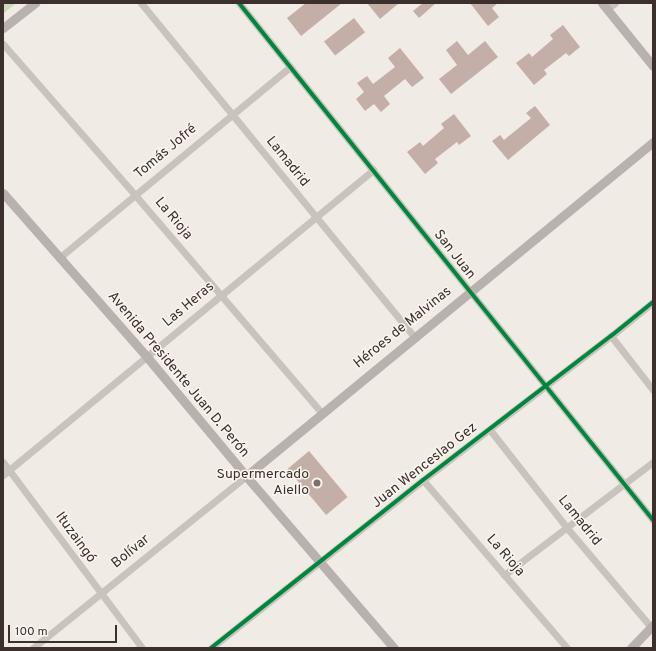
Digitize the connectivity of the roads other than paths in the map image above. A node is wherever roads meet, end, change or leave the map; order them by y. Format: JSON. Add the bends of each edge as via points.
{"nodes":[{"id":1,"x":35,"y":3,"type":"edge"},
{"id":2,"x":141,"y":3,"type":"edge"},
{"id":3,"x":239,"y":3,"type":"edge"},
{"id":4,"x":615,"y":3,"type":"edge"},
{"id":5,"x":604,"y":6,"type":"edge"},
{"id":6,"x":3,"y":28,"type":"edge"},
{"id":7,"x":3,"y":44,"type":"edge"},
{"id":8,"x":653,"y":66,"type":"edge"},
{"id":9,"x":290,"y":67,"type":"junction"},
{"id":10,"x":232,"y":115,"type":"junction"},
{"id":11,"x":653,"y":142,"type":"edge"},
{"id":12,"x":373,"y":170,"type":"junction"},
{"id":13,"x":3,"y":193,"type":"edge"},
{"id":14,"x":135,"y":195,"type":"junction"},
{"id":15,"x":315,"y":218,"type":"junction"},
{"id":16,"x":59,"y":258,"type":"junction"},
{"id":17,"x":470,"y":293,"type":"junction"},
{"id":18,"x":221,"y":296,"type":"junction"},
{"id":19,"x":653,"y":302,"type":"edge"},
{"id":20,"x":611,"y":336,"type":"junction"},
{"id":21,"x":414,"y":337,"type":"junction"},
{"id":22,"x":147,"y":357,"type":"junction"},
{"id":23,"x":546,"y":386,"type":"junction"},
{"id":24,"x":653,"y":390,"type":"edge"},
{"id":25,"x":322,"y":413,"type":"junction"},
{"id":26,"x":490,"y":430,"type":"junction"},
{"id":27,"x":3,"y":462,"type":"edge"},
{"id":28,"x":653,"y":462,"type":"edge"},
{"id":29,"x":9,"y":470,"type":"junction"},
{"id":30,"x":3,"y":475,"type":"edge"},
{"id":31,"x":246,"y":476,"type":"junction"},
{"id":32,"x":423,"y":480,"type":"junction"},
{"id":33,"x":624,"y":484,"type":"junction"},
{"id":34,"x":653,"y":520,"type":"edge"},
{"id":35,"x":567,"y":528,"type":"junction"},
{"id":36,"x":319,"y":562,"type":"junction"},
{"id":37,"x":504,"y":575,"type":"junction"},
{"id":38,"x":100,"y":594,"type":"junction"},
{"id":39,"x":652,"y":626,"type":"edge"},
{"id":40,"x":33,"y":648,"type":"edge"},
{"id":41,"x":142,"y":648,"type":"edge"},
{"id":42,"x":211,"y":648,"type":"edge"},
{"id":43,"x":394,"y":648,"type":"edge"},
{"id":44,"x":567,"y":648,"type":"edge"},
{"id":45,"x":630,"y":648,"type":"edge"}],
"edges":[{"from":1,"to":6,"type":"main road"},
{"from":2,"to":10,"type":"street","name":"Lamadrid"},
{"from":3,"to":9,"type":"street","name":"San Juan"},
{"from":4,"to":5,"type":"street"},
{"from":5,"to":8,"type":"main road"},
{"from":7,"to":14,"type":"street","name":"La Rioja"},
{"from":9,"to":10,"type":"street","name":"Tomás Jofré"},
{"from":9,"to":12,"type":"street","name":"San Juan"},
{"from":10,"to":14,"type":"street","name":"Tomás Jofré"},
{"from":10,"to":15,"type":"street","name":"Lamadrid"},
{"from":11,"to":17,"type":"main road","name":"Héroes de Malvinas"},
{"from":12,"to":15,"type":"street","name":"Las Heras"},
{"from":12,"to":17,"type":"street","name":"San Juan"},
{"from":13,"to":16,"type":"main road","name":"Avenida Presidente Juan D. Perón"},
{"from":14,"to":16,"type":"street","name":"Tomás Jofré"},
{"from":14,"to":18,"type":"street","name":"La Rioja"},
{"from":15,"to":18,"type":"street","name":"Las Heras"},
{"from":15,"to":21,"type":"street","name":"Lamadrid"},
{"from":16,"to":22,"type":"main road","name":"Avenida Presidente Juan D. Perón"},
{"from":17,"to":21,"type":"main road","name":"Héroes de Malvinas"},
{"from":17,"to":23,"type":"street","name":"San Juan"},
{"from":18,"to":22,"type":"street","name":"Las Heras"},
{"from":18,"to":25,"type":"street","name":"La Rioja"},
{"from":19,"to":20,"type":"street","name":"Juan Wenceslao Gez"},
{"from":20,"to":23,"type":"street","name":"Juan Wenceslao Gez"},
{"from":20,"to":24,"type":"street"},
{"from":21,"to":25,"type":"main road","name":"Héroes de Malvinas"},
{"from":22,"to":29,"type":"street","name":"Las Heras"},
{"from":22,"to":31,"type":"main road","name":"Avenida Presidente Juan D. Perón"},
{"from":23,"to":26,"type":"street","name":"Juan Wenceslao Gez"},
{"from":23,"to":33,"type":"street","name":"San Juan"},
{"from":25,"to":31,"type":"main road","name":"Héroes de Malvinas"},
{"from":26,"to":32,"type":"street","name":"Juan Wenceslao Gez"},
{"from":26,"to":35,"type":"street","name":"Lamadrid"},
{"from":27,"to":29,"type":"street","name":"Ituzaingó"},
{"from":28,"to":33,"type":"street"},
{"from":29,"to":30,"type":"street","name":"Las Heras"},
{"from":29,"to":38,"type":"street","name":"Ituzaingó"},
{"from":31,"to":36,"type":"main road","name":"Avenida Presidente Juan D. Perón"},
{"from":31,"to":38,"type":"street","name":"Bolívar"},
{"from":32,"to":36,"type":"street","name":"Juan Wenceslao Gez"},
{"from":32,"to":37,"type":"street","name":"La Rioja"},
{"from":33,"to":34,"type":"street","name":"San Juan"},
{"from":33,"to":35,"type":"street"},
{"from":35,"to":37,"type":"street"},
{"from":35,"to":39,"type":"street","name":"Lamadrid"},
{"from":36,"to":42,"type":"street","name":"Juan Wenceslao Gez"},
{"from":36,"to":43,"type":"main road","name":"Avenida Presidente Juan D. Perón"},
{"from":37,"to":44,"type":"street","name":"La Rioja"},
{"from":38,"to":40,"type":"street","name":"Bolívar"},
{"from":38,"to":41,"type":"street","name":"Ituzaingó"},
{"from":39,"to":45,"type":"main road"}]}
